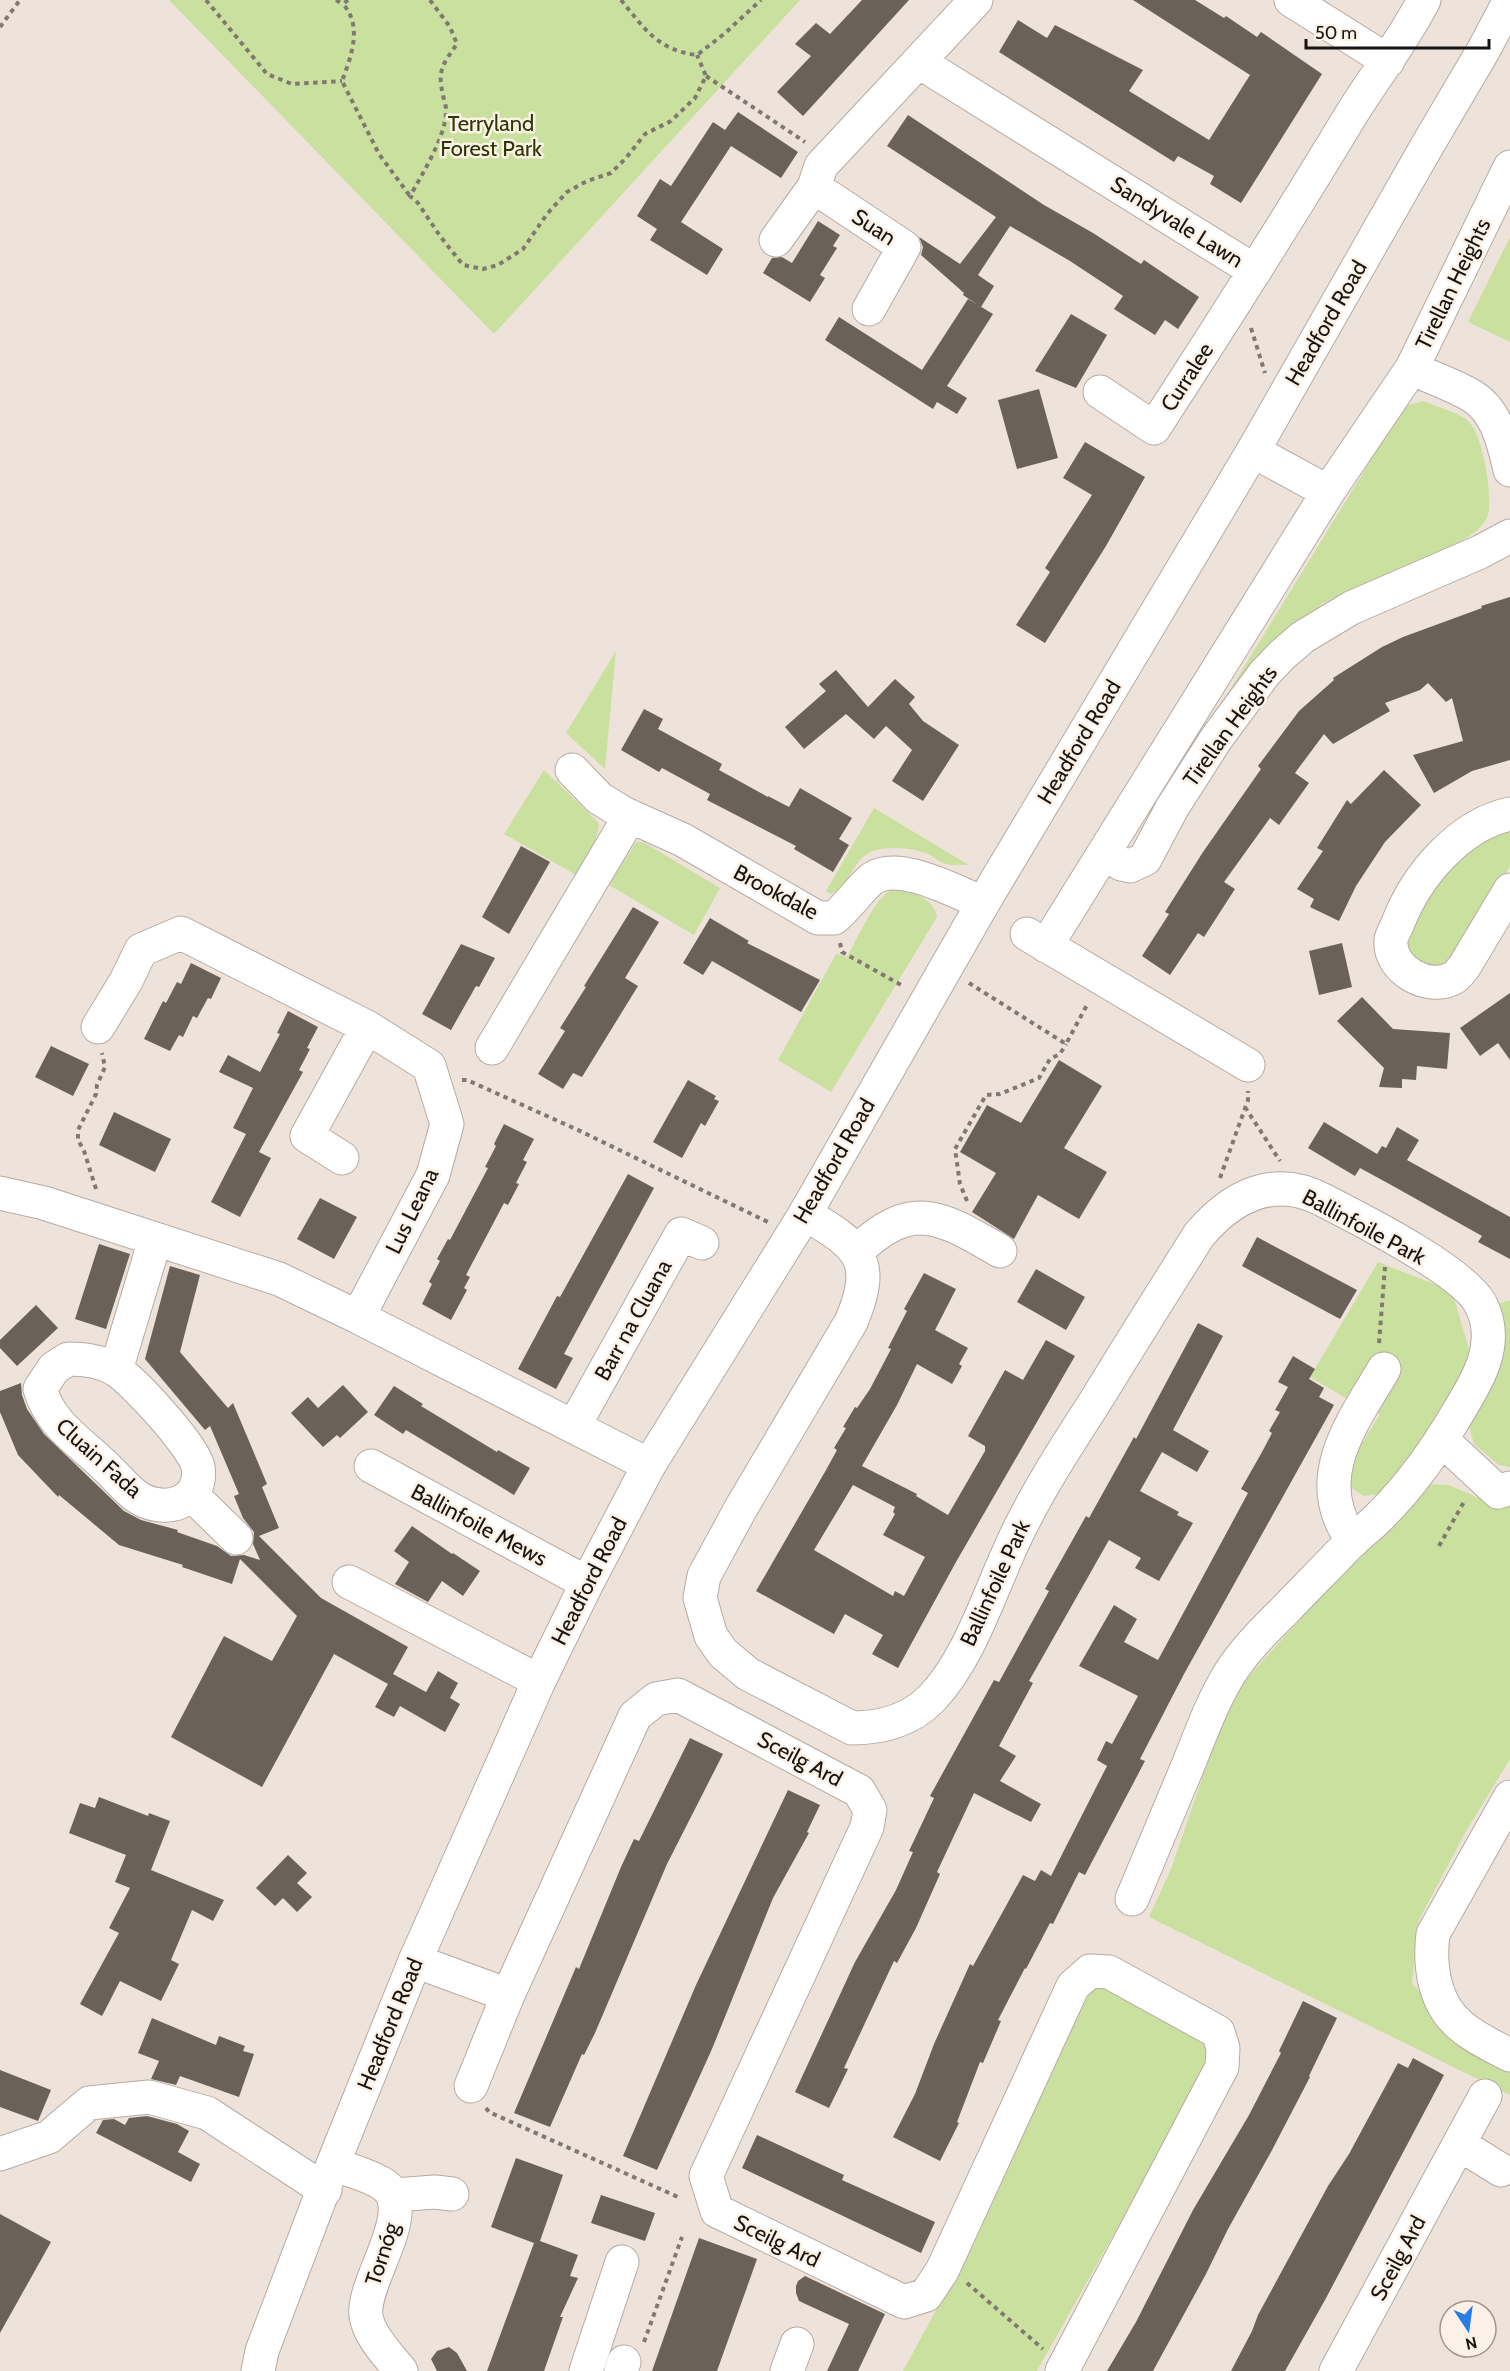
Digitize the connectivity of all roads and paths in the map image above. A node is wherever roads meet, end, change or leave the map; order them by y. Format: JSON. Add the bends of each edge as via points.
{"nodes":[{"id":1,"x":20,"y":0,"type":"edge"},
{"id":2,"x":206,"y":0,"type":"edge"},
{"id":3,"x":336,"y":0,"type":"edge"},
{"id":4,"x":348,"y":0,"type":"edge"},
{"id":5,"x":430,"y":0,"type":"edge"},
{"id":6,"x":621,"y":0,"type":"edge"},
{"id":7,"x":761,"y":0,"type":"edge"},
{"id":8,"x":976,"y":0,"type":"edge"},
{"id":9,"x":1291,"y":0,"type":"edge"},
{"id":10,"x":1424,"y":0,"type":"edge"},
{"id":11,"x":1510,"y":0,"type":"edge"},
{"id":12,"x":343,"y":4,"type":"junction"},
{"id":13,"x":0,"y":27,"type":"edge"},
{"id":14,"x":698,"y":55,"type":"junction"},
{"id":15,"x":1388,"y":61,"type":"junction"},
{"id":16,"x":919,"y":62,"type":"junction"},
{"id":17,"x":706,"y":76,"type":"junction"},
{"id":18,"x":342,"y":81,"type":"junction"},
{"id":19,"x":1510,"y":167,"type":"edge"},
{"id":20,"x":820,"y":173,"type":"junction"},
{"id":21,"x":410,"y":196,"type":"junction"},
{"id":22,"x":777,"y":240,"type":"dead end"},
{"id":23,"x":1249,"y":282,"type":"junction"},
{"id":24,"x":869,"y":309,"type":"dead end"},
{"id":25,"x":1412,"y":368,"type":"junction"},
{"id":26,"x":1266,"y":376,"type":"dead end"},
{"id":27,"x":1100,"y":392,"type":"dead end"},
{"id":28,"x":1252,"y":451,"type":"junction"},
{"id":29,"x":1510,"y":470,"type":"edge"},
{"id":30,"x":1328,"y":492,"type":"junction"},
{"id":31,"x":1510,"y":536,"type":"edge"},
{"id":32,"x":572,"y":770,"type":"dead end"},
{"id":33,"x":1510,"y":814,"type":"edge"},
{"id":34,"x":630,"y":816,"type":"junction"},
{"id":35,"x":1106,"y":853,"type":"junction"},
{"id":36,"x":1510,"y":890,"type":"edge"},
{"id":37,"x":982,"y":903,"type":"junction"},
{"id":38,"x":834,"y":918,"type":"junction"},
{"id":39,"x":1101,"y":979,"type":"junction"},
{"id":40,"x":966,"y":981,"type":"dead end"},
{"id":41,"x":909,"y":989,"type":"dead end"},
{"id":42,"x":98,"y":1027,"type":"joint"},
{"id":43,"x":367,"y":1027,"type":"junction"},
{"id":44,"x":1066,"y":1044,"type":"junction"},
{"id":45,"x":492,"y":1048,"type":"dead end"},
{"id":46,"x":1248,"y":1065,"type":"joint"},
{"id":47,"x":429,"y":1066,"type":"junction"},
{"id":48,"x":1245,"y":1107,"type":"junction"},
{"id":49,"x":342,"y":1158,"type":"dead end"},
{"id":50,"x":1286,"y":1187,"type":"junction"},
{"id":51,"x":0,"y":1193,"type":"edge"},
{"id":52,"x":1228,"y":1206,"type":"junction"},
{"id":53,"x":105,"y":1224,"type":"junction"},
{"id":54,"x":954,"y":1224,"type":"junction"},
{"id":55,"x":798,"y":1225,"type":"junction"},
{"id":56,"x":1389,"y":1236,"type":"junction"},
{"id":57,"x":155,"y":1240,"type":"junction"},
{"id":58,"x":702,"y":1243,"type":"dead end"},
{"id":59,"x":857,"y":1251,"type":"junction"},
{"id":60,"x":1000,"y":1251,"type":"dead end"},
{"id":61,"x":358,"y":1317,"type":"junction"},
{"id":62,"x":1384,"y":1369,"type":"joint"},
{"id":63,"x":116,"y":1370,"type":"junction"},
{"id":64,"x":574,"y":1426,"type":"junction"},
{"id":65,"x":1442,"y":1440,"type":"junction"},
{"id":66,"x":649,"y":1465,"type":"junction"},
{"id":67,"x":371,"y":1466,"type":"dead end"},
{"id":68,"x":1479,"y":1476,"type":"junction"},
{"id":69,"x":1510,"y":1488,"type":"edge"},
{"id":70,"x":192,"y":1495,"type":"junction"},
{"id":71,"x":236,"y":1538,"type":"dead end"},
{"id":72,"x":1353,"y":1540,"type":"junction"},
{"id":73,"x":1439,"y":1546,"type":"dead end"},
{"id":74,"x":349,"y":1582,"type":"dead end"},
{"id":75,"x":587,"y":1583,"type":"junction"},
{"id":76,"x":539,"y":1681,"type":"junction"},
{"id":77,"x":1510,"y":1797,"type":"edge"},
{"id":78,"x":1132,"y":1899,"type":"dead end"},
{"id":79,"x":415,"y":1961,"type":"junction"},
{"id":80,"x":508,"y":1995,"type":"junction"},
{"id":81,"x":1510,"y":2055,"type":"edge"},
{"id":82,"x":471,"y":2086,"type":"joint"},
{"id":83,"x":1485,"y":2096,"type":"dead end"},
{"id":84,"x":1459,"y":2144,"type":"junction"},
{"id":85,"x":0,"y":2154,"type":"edge"},
{"id":86,"x":1501,"y":2170,"type":"dead end"},
{"id":87,"x":329,"y":2177,"type":"junction"},
{"id":88,"x":452,"y":2194,"type":"dead end"},
{"id":89,"x":394,"y":2195,"type":"junction"},
{"id":90,"x":678,"y":2197,"type":"dead end"},
{"id":91,"x":682,"y":2237,"type":"dead end"},
{"id":92,"x":622,"y":2262,"type":"dead end"},
{"id":93,"x":942,"y":2271,"type":"junction"},
{"id":94,"x":623,"y":2367,"type":"edge"},
{"id":95,"x":1063,"y":2370,"type":"edge"},
{"id":96,"x":258,"y":2371,"type":"edge"},
{"id":97,"x":401,"y":2371,"type":"edge"},
{"id":98,"x":586,"y":2371,"type":"edge"},
{"id":99,"x":1336,"y":2371,"type":"edge"}],
"edges":[{"from":1,"to":13,"type":"path"},
{"from":2,"to":18,"type":"path","via":[[267,75],[292,84]]},
{"from":3,"to":12,"type":"path"},
{"from":4,"to":12,"type":"path"},
{"from":5,"to":21,"type":"path","via":[[457,44],[441,68],[439,80],[447,112],[443,126]]},
{"from":6,"to":14,"type":"path","via":[[652,37],[678,52]]},
{"from":7,"to":14,"type":"path"},
{"from":8,"to":16,"type":"street"},
{"from":9,"to":15,"type":"street"},
{"from":10,"to":15,"type":"street","name":"Sandyvale Lawn"},
{"from":11,"to":28,"type":"street","name":"Headford Road"},
{"from":12,"to":18,"type":"path","via":[[350,11],[354,35]]},
{"from":14,"to":17,"type":"path"},
{"from":15,"to":23,"type":"street","name":"Sandyvale Lawn","via":[[1363,95]]},
{"from":16,"to":20,"type":"street"},
{"from":16,"to":23,"type":"street","name":"Sandyvale Lawn"},
{"from":17,"to":20,"type":"path","via":[[807,143]]},
{"from":17,"to":21,"type":"path","via":[[695,98],[671,121],[645,134],[611,173],[567,192],[523,249],[498,265],[483,269],[463,265]]},
{"from":18,"to":21,"type":"path","via":[[379,154]]},
{"from":19,"to":25,"type":"street","name":"Tirellan Heights"},
{"from":20,"to":22,"type":"street"},
{"from":20,"to":24,"type":"street","name":"Suan","via":[[904,247]]},
{"from":23,"to":26,"type":"path"},
{"from":23,"to":27,"type":"street","name":"Curralee","via":[[1154,428]]},
{"from":25,"to":29,"type":"street","name":"Tirellan Heights","via":[[1471,395],[1487,408],[1497,424]]},
{"from":25,"to":30,"type":"street","name":"Tirellan Heights"},
{"from":28,"to":30,"type":"street"},
{"from":28,"to":37,"type":"street","name":"Headford Road"},
{"from":30,"to":35,"type":"street","name":"Tirellan Heights"},
{"from":31,"to":35,"type":"street","name":"Tirellan Heights","via":[[1351,608],[1304,637],[1264,674],[1216,739],[1144,859],[1130,866]]},
{"from":32,"to":34,"type":"street","name":"Brookdale","via":[[599,798]]},
{"from":33,"to":36,"type":"street","via":[[1469,831],[1443,853],[1402,911],[1391,939],[1397,960],[1407,973],[1425,981],[1442,982],[1455,977]]},
{"from":34,"to":38,"type":"street","name":"Brookdale","via":[[683,840],[805,912],[818,918]]},
{"from":34,"to":45,"type":"street"},
{"from":35,"to":39,"type":"street","name":"Tirellan Heights","via":[[1036,940]]},
{"from":37,"to":38,"type":"street","name":"Brookdale","via":[[905,873],[891,873],[873,878]]},
{"from":37,"to":55,"type":"street","name":"Headford Road"},
{"from":38,"to":41,"type":"path","via":[[842,952]]},
{"from":39,"to":44,"type":"path"},
{"from":39,"to":46,"type":"street"},
{"from":40,"to":44,"type":"path"},
{"from":42,"to":43,"type":"street","via":[[115,972],[141,950],[181,933]]},
{"from":42,"to":53,"type":"path","via":[[98,1044],[105,1066],[78,1130],[78,1140],[96,1190],[112,1210]]},
{"from":43,"to":47,"type":"street"},
{"from":43,"to":49,"type":"street","via":[[307,1136]]},
{"from":44,"to":54,"type":"path","via":[[1060,1054],[1050,1059],[1039,1078],[1000,1094],[986,1095],[955,1149],[967,1202]]},
{"from":46,"to":48,"type":"path"},
{"from":47,"to":55,"type":"path","via":[[578,1130],[764,1219]]},
{"from":47,"to":61,"type":"street","name":"Lus Leana","via":[[447,1124],[433,1174]]},
{"from":48,"to":50,"type":"path","via":[[1281,1162]]},
{"from":48,"to":52,"type":"path","via":[[1217,1185],[1216,1194]]},
{"from":50,"to":52,"type":"street","name":"Ballinfoile Park","via":[[1253,1193]]},
{"from":50,"to":56,"type":"street","name":"Ballinfoile Park","via":[[1317,1196]]},
{"from":51,"to":53,"type":"street"},
{"from":52,"to":59,"type":"street","name":"Ballinfoile Park","via":[[1199,1235],[1050,1473],[1022,1522],[960,1658],[942,1686],[914,1712],[872,1728],[852,1728],[748,1674],[711,1636],[700,1598],[704,1576],[851,1322],[863,1289],[863,1264]]},
{"from":53,"to":57,"type":"street"},
{"from":54,"to":59,"type":"street","via":[[917,1218],[897,1221]]},
{"from":54,"to":60,"type":"street"},
{"from":55,"to":59,"type":"street","via":[[833,1230]]},
{"from":55,"to":66,"type":"street","name":"Headford Road"},
{"from":56,"to":62,"type":"path","via":[[1379,1346]]},
{"from":56,"to":65,"type":"street","name":"Ballinfoile Park","via":[[1458,1279],[1483,1307],[1487,1355],[1480,1377]]},
{"from":57,"to":61,"type":"street","via":[[279,1280]]},
{"from":57,"to":63,"type":"street"},
{"from":58,"to":64,"type":"street","name":"Barr na Cluana","via":[[681,1234]]},
{"from":61,"to":64,"type":"street"},
{"from":62,"to":72,"type":"street","via":[[1346,1434],[1335,1462],[1335,1502]]},
{"from":63,"to":70,"type":"street","name":"Cluain Fada","via":[[139,1389],[187,1445],[198,1464],[199,1477]]},
{"from":63,"to":70,"type":"street","name":"Cluain Fada","via":[[100,1363],[68,1359],[54,1368],[40,1389],[45,1405],[58,1424],[136,1496],[168,1506]]},
{"from":64,"to":66,"type":"street"},
{"from":65,"to":68,"type":"street"},
{"from":65,"to":72,"type":"street","name":"Ballinfoile Park","via":[[1398,1497]]},
{"from":66,"to":75,"type":"street","name":"Headford Road"},
{"from":67,"to":75,"type":"street","name":"Ballinfoile Mews"},
{"from":68,"to":69,"type":"street","via":[[1498,1492]]},
{"from":68,"to":73,"type":"path"},
{"from":70,"to":71,"type":"street"},
{"from":72,"to":78,"type":"street","name":"Ballinfoile Park","via":[[1263,1632],[1230,1673]]},
{"from":74,"to":76,"type":"street"},
{"from":75,"to":76,"type":"street","name":"Headford Road"},
{"from":76,"to":79,"type":"street","name":"Headford Road"},
{"from":77,"to":81,"type":"street","via":[[1433,1934],[1430,1955],[1434,1980],[1444,2004],[1460,2025]]},
{"from":79,"to":80,"type":"street"},
{"from":79,"to":87,"type":"street","name":"Headford Road"},
{"from":80,"to":82,"type":"street","name":"Sceilg Ard"},
{"from":80,"to":93,"type":"street","name":"Sceilg Ard","via":[[635,1716],[657,1699],[678,1695],[859,1791],[870,1809],[867,1827],[706,2176],[717,2211],[904,2302],[926,2295]]},
{"from":82,"to":90,"type":"path","via":[[489,2112]]},
{"from":83,"to":84,"type":"street","name":"Sceilg Ard"},
{"from":84,"to":86,"type":"street"},
{"from":84,"to":99,"type":"street","name":"Sceilg Ard"},
{"from":85,"to":87,"type":"street","name":"Tornóg","via":[[49,2137],[89,2103],[149,2097],[207,2113]]},
{"from":87,"to":89,"type":"street","name":"Tornóg","via":[[382,2183]]},
{"from":87,"to":96,"type":"street","name":"Headford Road","via":[[262,2351]]},
{"from":88,"to":89,"type":"street"},
{"from":89,"to":97,"type":"street","name":"Tornóg","via":[[396,2211],[371,2287],[366,2318]]},
{"from":91,"to":94,"type":"path","via":[[635,2366]]},
{"from":92,"to":98,"type":"street"},
{"from":93,"to":95,"type":"path","via":[[959,2277]]},
{"from":93,"to":95,"type":"street","name":"Sceilg Ard","via":[[1072,1986],[1090,1971],[1109,1972],[1218,2032],[1223,2048],[1221,2067]]}]}
